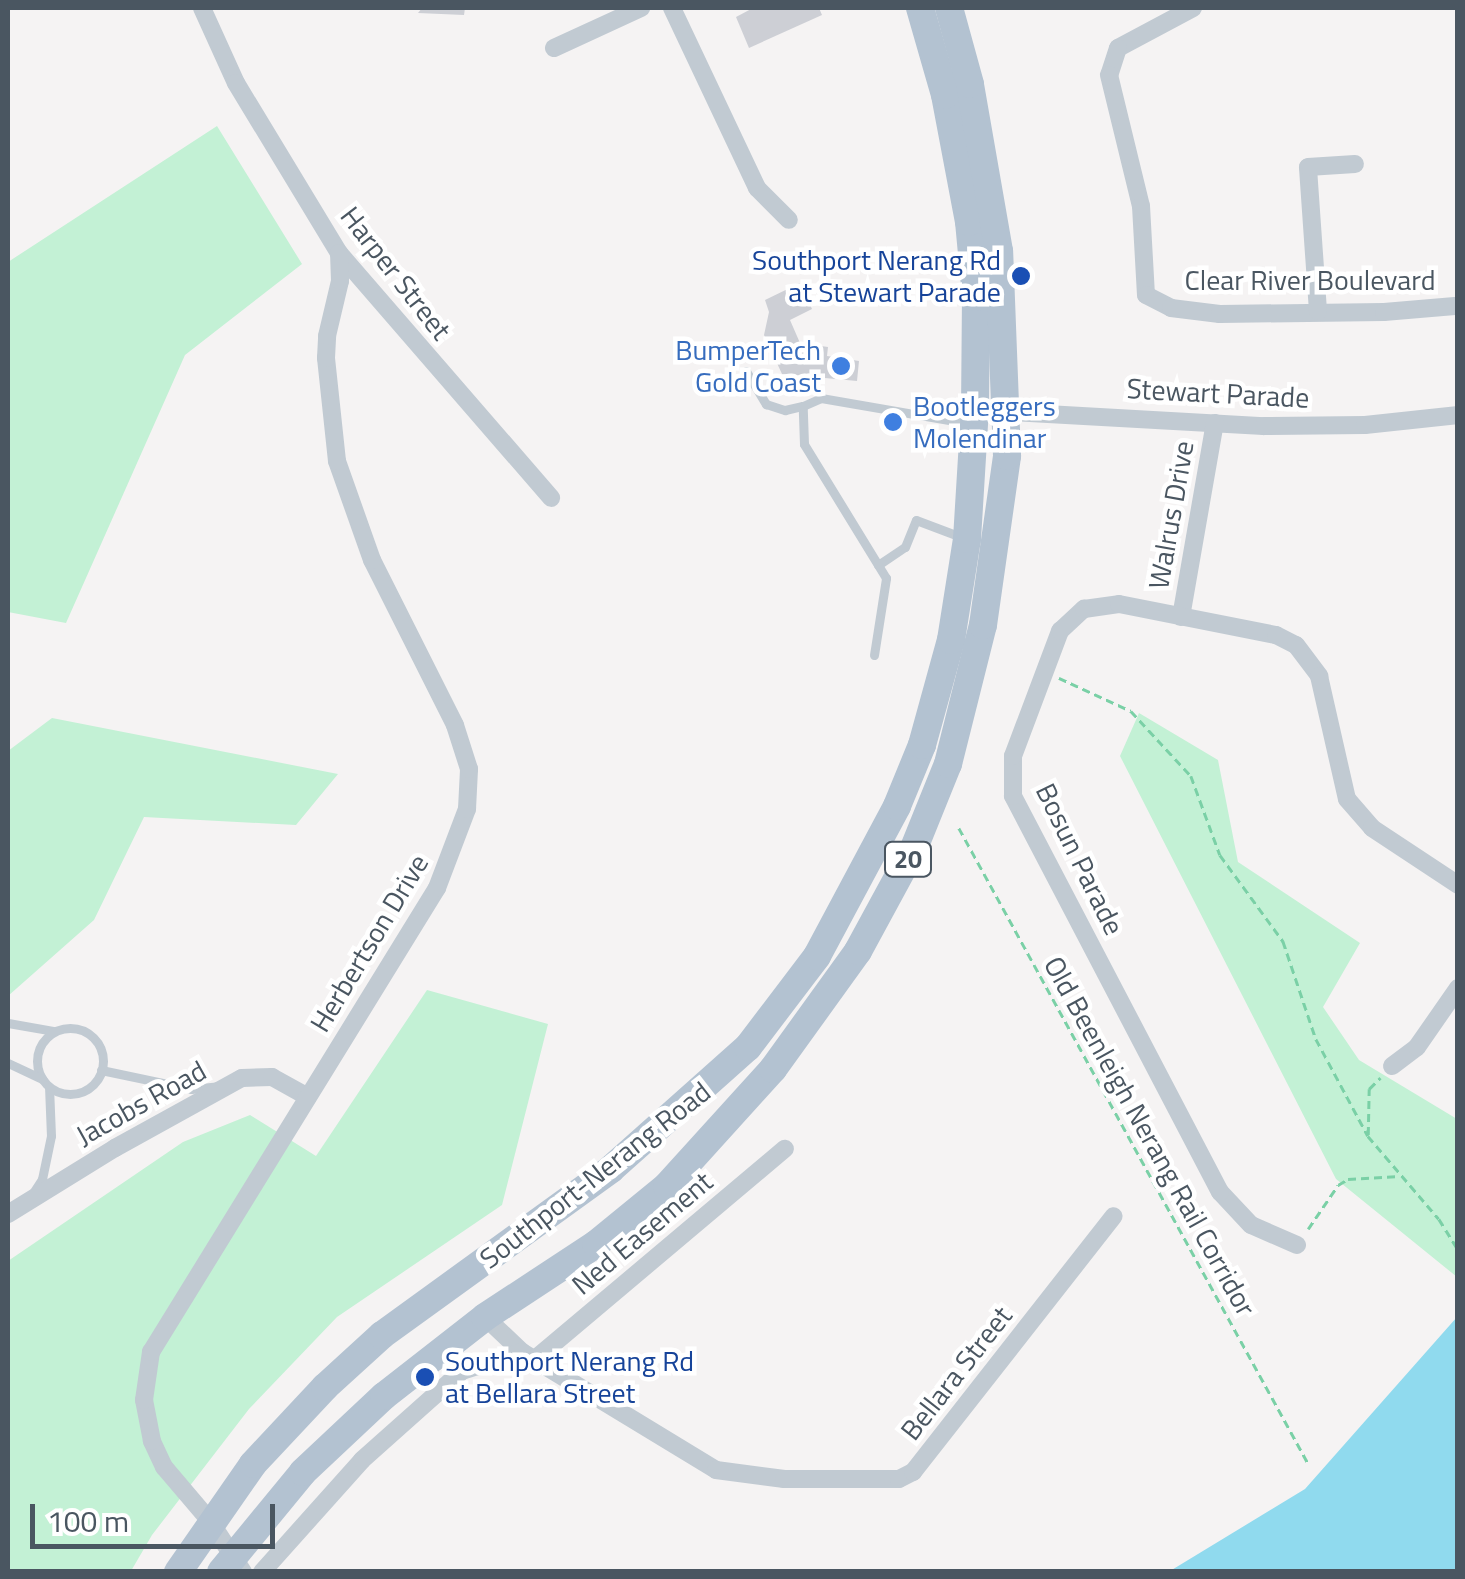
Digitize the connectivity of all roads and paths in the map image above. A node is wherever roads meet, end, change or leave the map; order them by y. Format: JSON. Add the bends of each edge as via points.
{"nodes":[{"id":1,"x":202,"y":8,"type":"edge"},
{"id":2,"x":640,"y":8,"type":"edge"},
{"id":3,"x":672,"y":8,"type":"edge"},
{"id":4,"x":920,"y":8,"type":"edge"},
{"id":5,"x":949,"y":8,"type":"edge"},
{"id":6,"x":1192,"y":8,"type":"edge"},
{"id":7,"x":554,"y":48,"type":"dead end"},
{"id":8,"x":1355,"y":164,"type":"dead end"},
{"id":9,"x":789,"y":220,"type":"dead end"},
{"id":10,"x":339,"y":253,"type":"junction"},
{"id":11,"x":1457,"y":302,"type":"edge"},
{"id":12,"x":1318,"y":311,"type":"junction"},
{"id":13,"x":746,"y":371,"type":"dead end"},
{"id":14,"x":803,"y":406,"type":"junction"},
{"id":15,"x":1007,"y":408,"type":"junction"},
{"id":16,"x":1458,"y":416,"type":"edge"},
{"id":17,"x":974,"y":417,"type":"junction"},
{"id":18,"x":1214,"y":423,"type":"junction"},
{"id":19,"x":551,"y":498,"type":"dead end"},
{"id":20,"x":967,"y":539,"type":"junction"},
{"id":21,"x":878,"y":565,"type":"junction"},
{"id":22,"x":1181,"y":617,"type":"junction"},
{"id":23,"x":874,"y":655,"type":"dead end"},
{"id":24,"x":1044,"y":671,"type":"junction"},
{"id":25,"x":960,"y":828,"type":"dead end"},
{"id":26,"x":1458,"y":885,"type":"edge"},
{"id":27,"x":1458,"y":988,"type":"edge"},
{"id":28,"x":8,"y":1024,"type":"edge"},
{"id":29,"x":56,"y":1032,"type":"junction"},
{"id":30,"x":8,"y":1064,"type":"edge"},
{"id":31,"x":1392,"y":1066,"type":"joint"},
{"id":32,"x":101,"y":1070,"type":"junction"},
{"id":33,"x":46,"y":1083,"type":"junction"},
{"id":34,"x":223,"y":1088,"type":"junction"},
{"id":35,"x":308,"y":1098,"type":"junction"},
{"id":36,"x":1368,"y":1136,"type":"junction"},
{"id":37,"x":785,"y":1150,"type":"dead end"},
{"id":38,"x":1401,"y":1176,"type":"junction"},
{"id":39,"x":31,"y":1199,"type":"junction"},
{"id":40,"x":8,"y":1214,"type":"edge"},
{"id":41,"x":1114,"y":1216,"type":"dead end"},
{"id":42,"x":1296,"y":1245,"type":"joint"},
{"id":43,"x":1458,"y":1249,"type":"edge"},
{"id":44,"x":484,"y":1317,"type":"junction"},
{"id":45,"x":528,"y":1356,"type":"junction"},
{"id":46,"x":1308,"y":1463,"type":"dead end"},
{"id":47,"x":210,"y":1520,"type":"junction"},
{"id":48,"x":232,"y":1566,"type":"edge"},
{"id":49,"x":178,"y":1572,"type":"edge"},
{"id":50,"x":262,"y":1572,"type":"edge"}],
"edges":[{"from":1,"to":10,"type":"street","name":"Harper Street","via":[[236,83]]},
{"from":2,"to":7,"type":"street"},
{"from":3,"to":9,"type":"street","via":[[757,188]]},
{"from":4,"to":17,"type":"main road","name":"Southport-Nerang Road","number":"20","via":[[952,122],[969,222],[976,297]]},
{"from":5,"to":15,"type":"main road","name":"Southport-Nerang Road","number":"20","via":[[1000,251]]},
{"from":6,"to":12,"type":"street","name":"Clear River Boulevard","via":[[1118,48],[1109,76],[1141,206],[1146,295],[1171,308],[1220,314]]},
{"from":8,"to":12,"type":"street","via":[[1308,166]]},
{"from":10,"to":19,"type":"street","name":"Harper Street"},
{"from":10,"to":35,"type":"street","name":"Herbertson Drive","via":[[340,281],[326,336],[330,419],[352,511],[455,724],[469,769],[467,809],[437,888]]},
{"from":11,"to":12,"type":"street","name":"Clear River Boulevard"},
{"from":13,"to":14,"type":"lane","via":[[766,404]]},
{"from":14,"to":17,"type":"lane","via":[[821,398]]},
{"from":14,"to":21,"type":"lane","via":[[804,444]]},
{"from":15,"to":17,"type":"street","name":"Stewart Parade"},
{"from":15,"to":18,"type":"street","name":"Stewart Parade"},
{"from":15,"to":44,"type":"main road","name":"Southport-Nerang Road","number":"20","via":[[992,580],[948,764],[914,848],[858,952],[773,1069],[667,1186],[596,1244]]},
{"from":16,"to":18,"type":"street","name":"Stewart Parade","via":[[1365,425]]},
{"from":17,"to":20,"type":"main road","name":"Southport-Nerang Road","number":"20"},
{"from":18,"to":22,"type":"street","name":"Walrus Drive"},
{"from":20,"to":21,"type":"lane","via":[[916,520],[905,548]]},
{"from":20,"to":47,"type":"main road","name":"Southport-Nerang Road","number":"20","via":[[951,640],[922,744],[868,866],[784,1000],[724,1073],[611,1170],[382,1336],[325,1387],[274,1438]]},
{"from":21,"to":23,"type":"lane","via":[[886,585]]},
{"from":22,"to":24,"type":"street","name":"Bosun Parade","via":[[1118,604],[1084,609],[1060,631]]},
{"from":22,"to":26,"type":"street","name":"Bosun Parade","via":[[1276,635],[1306,654],[1319,676],[1348,799],[1372,828]]},
{"from":24,"to":36,"type":"path","via":[[1131,711],[1191,776],[1220,854],[1283,940],[1316,1038]]},
{"from":24,"to":42,"type":"street","name":"Bosun Parade","via":[[1013,756],[1013,796],[1220,1192],[1251,1225]]},
{"from":25,"to":46,"type":"path","name":"Old Beenleigh Nerang Rail Corridor"},
{"from":27,"to":31,"type":"street","via":[[1417,1046]]},
{"from":28,"to":29,"type":"lane"},
{"from":29,"to":32,"type":"lane","via":[[74,1028],[91,1036],[101,1051]]},
{"from":29,"to":33,"type":"lane","via":[[38,1052]]},
{"from":30,"to":33,"type":"lane"},
{"from":31,"to":36,"type":"path","via":[[1369,1089]]},
{"from":32,"to":33,"type":"lane","via":[[80,1092],[61,1093]]},
{"from":32,"to":34,"type":"lane","via":[[191,1089]]},
{"from":33,"to":39,"type":"lane","via":[[51,1136]]},
{"from":34,"to":35,"type":"street","name":"Jacobs Road","via":[[260,1074]]},
{"from":34,"to":39,"type":"street","name":"Jacobs Road"},
{"from":35,"to":47,"type":"street","name":"Herbertson Drive","via":[[151,1352],[145,1420],[152,1441],[164,1467]]},
{"from":36,"to":38,"type":"path"},
{"from":37,"to":45,"type":"street","name":"Ned Easement"},
{"from":38,"to":42,"type":"path","via":[[1348,1178]]},
{"from":38,"to":43,"type":"path"},
{"from":39,"to":40,"type":"street","name":"Jacobs Road"},
{"from":41,"to":45,"type":"street","name":"Bellara Street","via":[[913,1472],[900,1479],[784,1479],[716,1470]]},
{"from":44,"to":45,"type":"street","name":"Bellara Street"},
{"from":44,"to":48,"type":"main road","name":"Southport-Nerang Road","number":"20","via":[[316,1460]]},
{"from":45,"to":50,"type":"street","via":[[462,1371],[362,1460]]},
{"from":47,"to":48,"type":"street","name":"Herbertson Drive"},
{"from":47,"to":49,"type":"main road","name":"Southport-Nerang Road","number":"20"}]}
